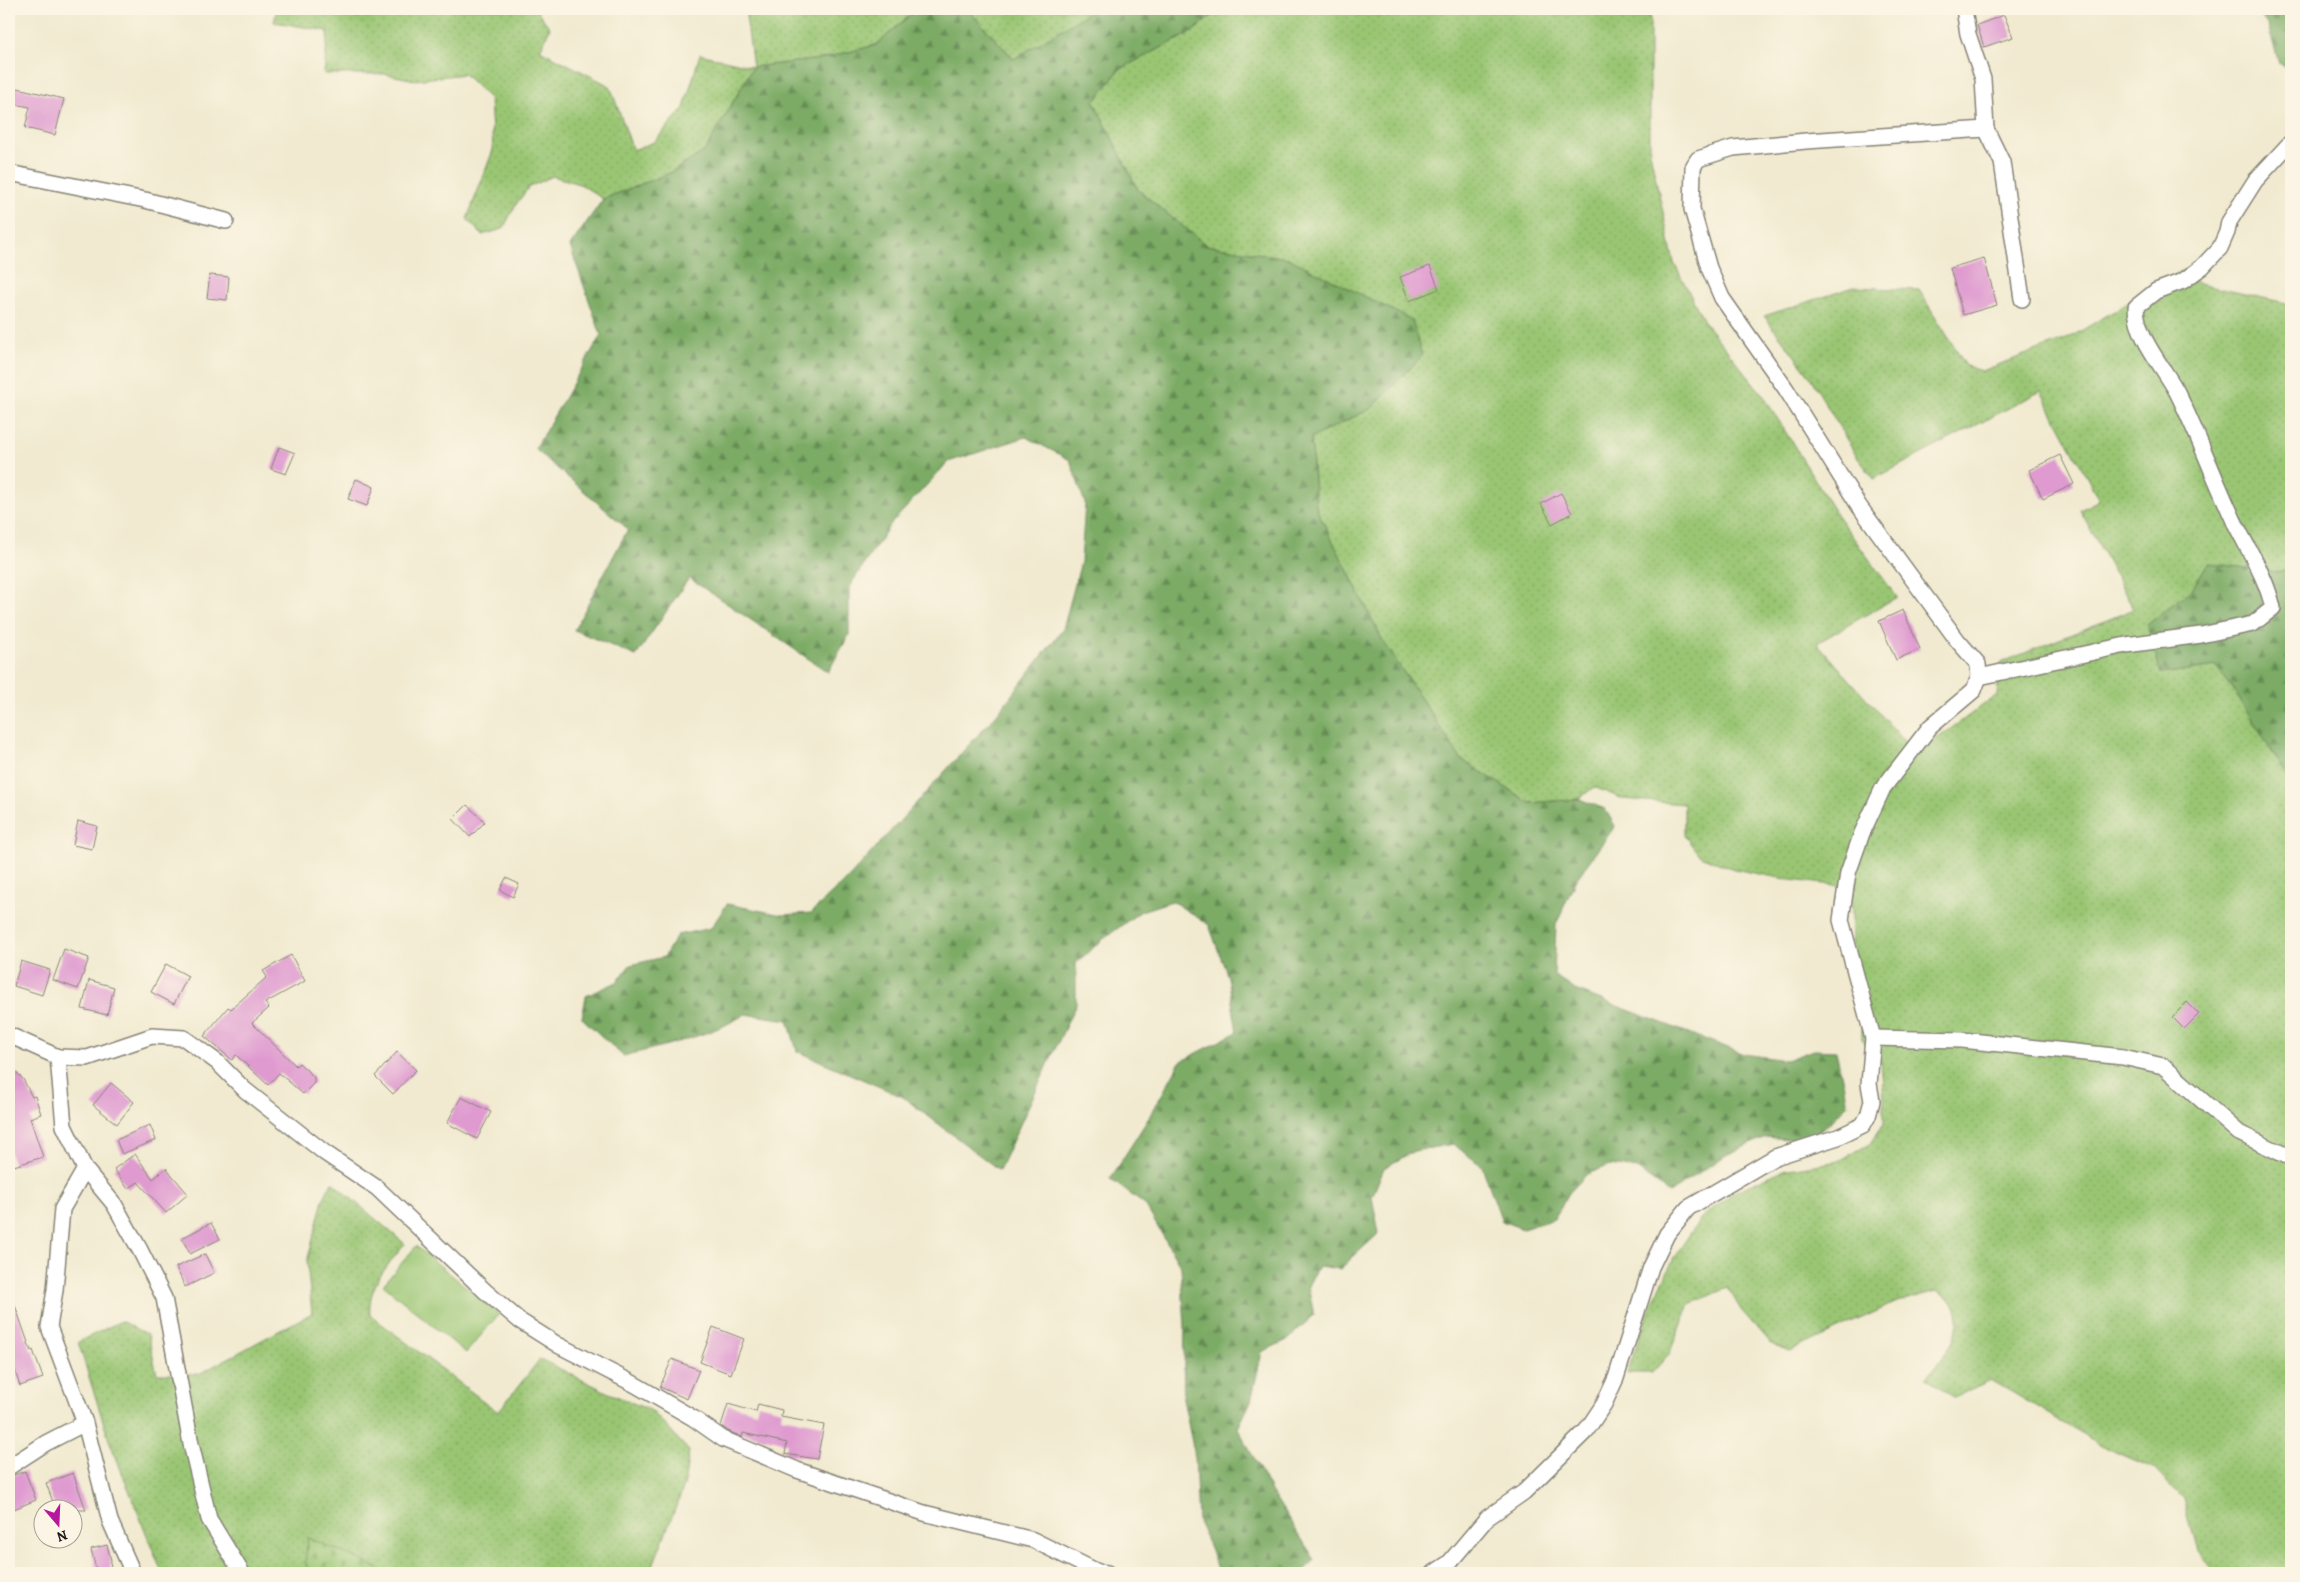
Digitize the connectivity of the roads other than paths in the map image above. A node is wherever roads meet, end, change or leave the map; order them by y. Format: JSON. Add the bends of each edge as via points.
{"nodes":[{"id":1,"x":1964,"y":9,"type":"edge"},
{"id":2,"x":1986,"y":129,"type":"junction"},
{"id":3,"x":2291,"y":142,"type":"edge"},
{"id":4,"x":9,"y":173,"type":"edge"},
{"id":5,"x":226,"y":221,"type":"dead end"},
{"id":6,"x":2022,"y":299,"type":"dead end"},
{"id":7,"x":1979,"y":677,"type":"junction"},
{"id":8,"x":9,"y":1035,"type":"edge"},
{"id":9,"x":1873,"y":1038,"type":"junction"},
{"id":10,"x":58,"y":1058,"type":"junction"},
{"id":11,"x":2291,"y":1158,"type":"edge"},
{"id":12,"x":85,"y":1170,"type":"junction"},
{"id":13,"x":85,"y":1423,"type":"junction"},
{"id":14,"x":9,"y":1467,"type":"edge"},
{"id":15,"x":133,"y":1573,"type":"edge"},
{"id":16,"x":242,"y":1573,"type":"edge"},
{"id":17,"x":1107,"y":1573,"type":"edge"},
{"id":18,"x":1434,"y":1573,"type":"edge"}],
"edges":[{"from":1,"to":2,"type":"street","via":[[1968,34],[1983,79]]},
{"from":2,"to":6,"type":"street","via":[[2002,162]]},
{"from":2,"to":7,"type":"street","via":[[1733,148],[1698,159],[1693,167],[1692,209],[1709,268],[1722,298],[1766,358],[1859,506],[1978,664]]},
{"from":3,"to":7,"type":"street","via":[[2255,181],[2228,222],[2220,248],[2183,281],[2156,291],[2136,307],[2136,318],[2176,391],[2268,587],[2273,608],[2253,624],[2126,645]]},
{"from":4,"to":5,"type":"street","via":[[145,200]]},
{"from":7,"to":9,"type":"street","via":[[1974,690],[1930,727],[1883,788],[1848,873],[1841,920]]},
{"from":8,"to":10,"type":"street"},
{"from":9,"to":11,"type":"street","via":[[1962,1040],[2123,1057],[2163,1066],[2239,1133]]},
{"from":9,"to":18,"type":"street","via":[[1869,1084],[1872,1101],[1863,1125],[1838,1137],[1776,1157],[1688,1208],[1667,1234],[1651,1267],[1616,1378],[1586,1431],[1524,1492],[1487,1518],[1449,1562]]},
{"from":10,"to":12,"type":"street","via":[[64,1126]]},
{"from":10,"to":17,"type":"street","via":[[87,1058],[152,1036],[184,1038],[318,1147],[377,1188],[485,1291],[520,1321],[558,1345],[634,1384],[723,1439],[778,1462],[924,1513],[1033,1540],[1098,1572]]},
{"from":12,"to":13,"type":"street","via":[[62,1210],[49,1327]]},
{"from":12,"to":16,"type":"street","via":[[114,1204],[164,1298],[191,1444],[209,1519]]},
{"from":13,"to":14,"type":"street"},
{"from":13,"to":15,"type":"street","via":[[110,1521]]}]}
